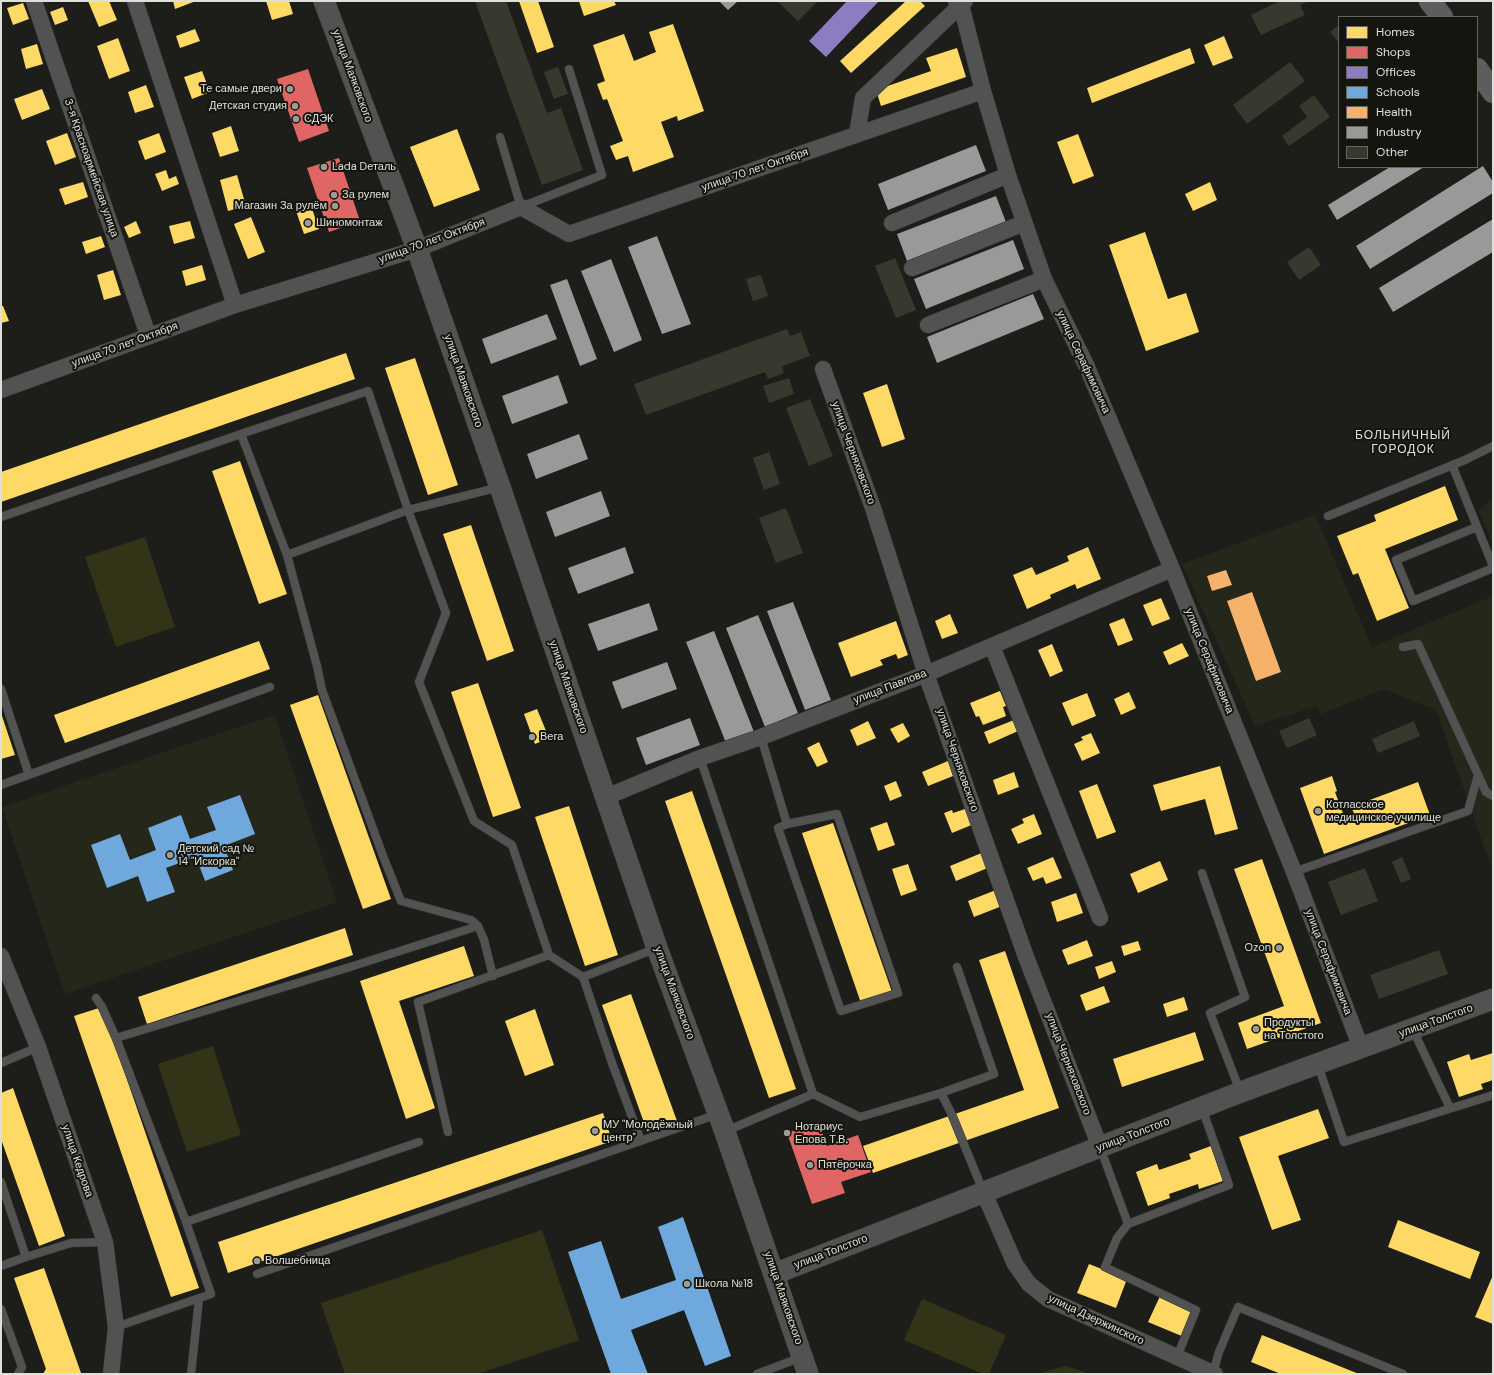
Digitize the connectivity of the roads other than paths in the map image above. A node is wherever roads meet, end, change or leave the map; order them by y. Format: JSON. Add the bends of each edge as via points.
{"nodes":[{"id":1,"x":34,"y":1,"type":"edge"},
{"id":2,"x":135,"y":1,"type":"edge"},
{"id":3,"x":324,"y":1,"type":"edge"},
{"id":4,"x":1430,"y":1,"type":"edge"},
{"id":5,"x":961,"y":2,"type":"edge"},
{"id":6,"x":1441,"y":16,"type":"edge"},
{"id":7,"x":569,"y":69,"type":"dead end"},
{"id":8,"x":1478,"y":70,"type":"edge"},
{"id":9,"x":983,"y":91,"type":"junction"},
{"id":10,"x":1493,"y":92,"type":"edge"},
{"id":11,"x":857,"y":134,"type":"junction"},
{"id":12,"x":500,"y":137,"type":"dead end"},
{"id":13,"x":1008,"y":175,"type":"junction"},
{"id":14,"x":521,"y":207,"type":"junction"},
{"id":15,"x":892,"y":223,"type":"dead end"},
{"id":16,"x":1024,"y":223,"type":"junction"},
{"id":17,"x":417,"y":250,"type":"junction"},
{"id":18,"x":912,"y":268,"type":"dead end"},
{"id":19,"x":1044,"y":279,"type":"junction"},
{"id":20,"x":235,"y":305,"type":"junction"},
{"id":21,"x":928,"y":325,"type":"dead end"},
{"id":22,"x":148,"y":335,"type":"junction"},
{"id":23,"x":823,"y":369,"type":"dead end"},
{"id":24,"x":1,"y":390,"type":"edge"},
{"id":25,"x":241,"y":434,"type":"junction"},
{"id":26,"x":1493,"y":446,"type":"edge"},
{"id":27,"x":1452,"y":466,"type":"junction"},
{"id":28,"x":500,"y":487,"type":"junction"},
{"id":29,"x":408,"y":510,"type":"junction"},
{"id":30,"x":1328,"y":516,"type":"dead end"},
{"id":31,"x":1,"y":517,"type":"edge"},
{"id":32,"x":1477,"y":527,"type":"junction"},
{"id":33,"x":287,"y":555,"type":"junction"},
{"id":34,"x":1493,"y":567,"type":"edge"},
{"id":35,"x":1172,"y":569,"type":"junction"},
{"id":36,"x":992,"y":646,"type":"junction"},
{"id":37,"x":1402,"y":647,"type":"dead end"},
{"id":38,"x":926,"y":674,"type":"junction"},
{"id":39,"x":270,"y":687,"type":"dead end"},
{"id":40,"x":1,"y":689,"type":"edge"},
{"id":41,"x":761,"y":737,"type":"junction"},
{"id":42,"x":700,"y":758,"type":"junction"},
{"id":43,"x":29,"y":775,"type":"junction"},
{"id":44,"x":1478,"y":775,"type":"junction"},
{"id":45,"x":1,"y":785,"type":"edge"},
{"id":46,"x":1493,"y":796,"type":"edge"},
{"id":47,"x":606,"y":797,"type":"junction"},
{"id":48,"x":787,"y":824,"type":"junction"},
{"id":49,"x":1294,"y":872,"type":"junction"},
{"id":50,"x":1202,"y":873,"type":"dead end"},
{"id":51,"x":1100,"y":918,"type":"dead end"},
{"id":52,"x":478,"y":926,"type":"junction"},
{"id":53,"x":657,"y":948,"type":"junction"},
{"id":54,"x":549,"y":955,"type":"junction"},
{"id":55,"x":1,"y":956,"type":"edge"},
{"id":56,"x":957,"y":966,"type":"dead end"},
{"id":57,"x":493,"y":976,"type":"junction"},
{"id":58,"x":583,"y":978,"type":"junction"},
{"id":59,"x":96,"y":998,"type":"dead end"},
{"id":60,"x":1493,"y":1000,"type":"edge"},
{"id":61,"x":1413,"y":1030,"type":"junction"},
{"id":62,"x":116,"y":1038,"type":"junction"},
{"id":63,"x":38,"y":1047,"type":"junction"},
{"id":64,"x":1361,"y":1048,"type":"junction"},
{"id":65,"x":1,"y":1063,"type":"edge"},
{"id":66,"x":1317,"y":1064,"type":"junction"},
{"id":67,"x":1241,"y":1092,"type":"junction"},
{"id":68,"x":941,"y":1093,"type":"junction"},
{"id":69,"x":813,"y":1094,"type":"junction"},
{"id":70,"x":1493,"y":1095,"type":"edge"},
{"id":71,"x":1202,"y":1108,"type":"junction"},
{"id":72,"x":1450,"y":1108,"type":"junction"},
{"id":73,"x":722,"y":1123,"type":"junction"},
{"id":74,"x":448,"y":1132,"type":"dead end"},
{"id":75,"x":641,"y":1141,"type":"junction"},
{"id":76,"x":420,"y":1142,"type":"dead end"},
{"id":77,"x":1100,"y":1147,"type":"junction"},
{"id":78,"x":1,"y":1182,"type":"edge"},
{"id":79,"x":984,"y":1193,"type":"junction"},
{"id":80,"x":186,"y":1222,"type":"junction"},
{"id":81,"x":1128,"y":1224,"type":"junction"},
{"id":82,"x":105,"y":1242,"type":"junction"},
{"id":83,"x":26,"y":1257,"type":"junction"},
{"id":84,"x":1,"y":1266,"type":"edge"},
{"id":85,"x":257,"y":1274,"type":"dead end"},
{"id":86,"x":774,"y":1274,"type":"junction"},
{"id":87,"x":199,"y":1298,"type":"junction"},
{"id":88,"x":1,"y":1310,"type":"edge"},
{"id":89,"x":116,"y":1326,"type":"junction"},
{"id":90,"x":1177,"y":1357,"type":"junction"},
{"id":91,"x":806,"y":1365,"type":"edge"},
{"id":92,"x":1214,"y":1373,"type":"edge"},
{"id":93,"x":18,"y":1374,"type":"edge"},
{"id":94,"x":111,"y":1374,"type":"edge"},
{"id":95,"x":192,"y":1374,"type":"edge"},
{"id":96,"x":757,"y":1374,"type":"edge"},
{"id":97,"x":1403,"y":1374,"type":"edge"}],
"edges":[{"from":1,"to":22,"type":"street","name":"3-я Красноармейская улица"},
{"from":2,"to":20,"type":"street"},
{"from":3,"to":17,"type":"street","name":"улица Маяковского"},
{"from":4,"to":6,"type":"main road"},
{"from":5,"to":9,"type":"street","name":"улица Серафимовича"},
{"from":5,"to":11,"type":"street","via":[[863,98]]},
{"from":7,"to":14,"type":"lane","via":[[602,175]]},
{"from":8,"to":10,"type":"main road"},
{"from":9,"to":11,"type":"street","name":"улица 70 лет Октября"},
{"from":9,"to":13,"type":"street","name":"улица Серафимовича"},
{"from":11,"to":14,"type":"street","name":"улица 70 лет Октября","via":[[570,234]]},
{"from":12,"to":14,"type":"lane"},
{"from":13,"to":15,"type":"street"},
{"from":13,"to":16,"type":"street","name":"улица Серафимовича"},
{"from":14,"to":17,"type":"street","name":"улица 70 лет Октября"},
{"from":16,"to":18,"type":"street"},
{"from":16,"to":19,"type":"street","name":"улица Серафимовича"},
{"from":17,"to":20,"type":"street","name":"улица 70 лет Октября"},
{"from":17,"to":28,"type":"street","name":"улица Маяковского"},
{"from":19,"to":21,"type":"street"},
{"from":19,"to":35,"type":"street","name":"улица Серафимовича","via":[[1087,367]]},
{"from":20,"to":22,"type":"street","name":"улица 70 лет Октября"},
{"from":22,"to":24,"type":"street","name":"улица 70 лет Октября"},
{"from":23,"to":38,"type":"street","name":"улица Черняховского","via":[[873,508]]},
{"from":25,"to":29,"type":"lane","via":[[368,391]]},
{"from":25,"to":31,"type":"lane"},
{"from":25,"to":33,"type":"lane"},
{"from":26,"to":27,"type":"lane"},
{"from":27,"to":30,"type":"lane"},
{"from":27,"to":32,"type":"lane"},
{"from":28,"to":29,"type":"lane"},
{"from":28,"to":47,"type":"street","name":"улица Маяковского"},
{"from":29,"to":33,"type":"lane"},
{"from":29,"to":54,"type":"lane","via":[[446,613],[419,682],[474,821],[512,845]]},
{"from":32,"to":34,"type":"lane"},
{"from":32,"to":34,"type":"lane","via":[[1396,560],[1413,600]]},
{"from":33,"to":52,"type":"lane","via":[[318,666],[322,690],[382,856],[402,901],[471,920]]},
{"from":35,"to":36,"type":"street","name":"улица Павлова"},
{"from":35,"to":49,"type":"street","name":"улица Серафимовича"},
{"from":36,"to":38,"type":"street","name":"улица Павлова"},
{"from":36,"to":51,"type":"street"},
{"from":37,"to":44,"type":"lane","via":[[1418,644]]},
{"from":38,"to":41,"type":"street","name":"улица Павлова"},
{"from":38,"to":77,"type":"street","name":"улица Черняховского","via":[[1026,956]]},
{"from":39,"to":43,"type":"lane"},
{"from":40,"to":43,"type":"lane"},
{"from":41,"to":42,"type":"street","name":"улица Павлова"},
{"from":41,"to":48,"type":"lane"},
{"from":42,"to":47,"type":"street","name":"улица Павлова"},
{"from":42,"to":69,"type":"lane"},
{"from":43,"to":45,"type":"lane"},
{"from":44,"to":46,"type":"lane","via":[[1486,792]]},
{"from":44,"to":49,"type":"lane","via":[[1468,811]]},
{"from":47,"to":53,"type":"street","name":"улица Маяковского"},
{"from":48,"to":48,"type":"lane","via":[[837,814],[898,992],[841,1011],[778,828]]},
{"from":49,"to":64,"type":"street","name":"улица Серафимовича"},
{"from":50,"to":67,"type":"lane","via":[[1245,997],[1210,1013]]},
{"from":52,"to":57,"type":"lane"},
{"from":52,"to":62,"type":"lane","via":[[350,968]]},
{"from":53,"to":58,"type":"lane"},
{"from":53,"to":73,"type":"street","name":"улица Маяковского"},
{"from":54,"to":57,"type":"lane"},
{"from":54,"to":58,"type":"lane"},
{"from":55,"to":63,"type":"street","name":"улица Кедрова"},
{"from":56,"to":68,"type":"lane","via":[[994,1074]]},
{"from":57,"to":74,"type":"lane","via":[[418,1002]]},
{"from":58,"to":75,"type":"lane"},
{"from":59,"to":62,"type":"lane"},
{"from":60,"to":61,"type":"street","name":"улица Толстого"},
{"from":61,"to":64,"type":"street","name":"улица Толстого"},
{"from":61,"to":72,"type":"lane"},
{"from":62,"to":80,"type":"lane"},
{"from":63,"to":65,"type":"lane"},
{"from":63,"to":82,"type":"street","name":"улица Кедрова"},
{"from":64,"to":66,"type":"street","name":"улица Толстого"},
{"from":66,"to":67,"type":"street","name":"улица Толстого"},
{"from":66,"to":72,"type":"lane","via":[[1344,1142]]},
{"from":67,"to":71,"type":"street","name":"улица Толстого"},
{"from":68,"to":69,"type":"lane","via":[[860,1117]]},
{"from":68,"to":79,"type":"lane"},
{"from":69,"to":73,"type":"lane"},
{"from":70,"to":72,"type":"lane"},
{"from":71,"to":77,"type":"street","name":"улица Толстого"},
{"from":71,"to":81,"type":"lane","via":[[1229,1185]]},
{"from":73,"to":75,"type":"lane"},
{"from":73,"to":86,"type":"street","name":"улица Маяковского"},
{"from":75,"to":85,"type":"lane"},
{"from":76,"to":80,"type":"lane"},
{"from":77,"to":79,"type":"street","name":"улица Толстого"},
{"from":77,"to":81,"type":"lane"},
{"from":78,"to":83,"type":"lane"},
{"from":79,"to":86,"type":"street","name":"улица Толстого"},
{"from":79,"to":90,"type":"street","name":"улица Дзержинского","via":[[1015,1264],[1029,1284],[1048,1299]]},
{"from":80,"to":87,"type":"lane","via":[[211,1294]]},
{"from":81,"to":90,"type":"lane","via":[[1117,1238],[1105,1267],[1196,1310]]},
{"from":82,"to":83,"type":"lane","via":[[71,1243]]},
{"from":82,"to":89,"type":"street","name":"улица Кедрова"},
{"from":83,"to":84,"type":"lane"},
{"from":86,"to":91,"type":"street","name":"улица Маяковского"},
{"from":87,"to":89,"type":"lane"},
{"from":87,"to":95,"type":"lane"},
{"from":88,"to":93,"type":"lane","via":[[22,1367]]},
{"from":89,"to":94,"type":"street","name":"улица Кедрова"},
{"from":90,"to":92,"type":"street","name":"улица Дзержинского"},
{"from":91,"to":96,"type":"lane"},
{"from":92,"to":97,"type":"lane","via":[[1219,1352],[1238,1307]]}]}
